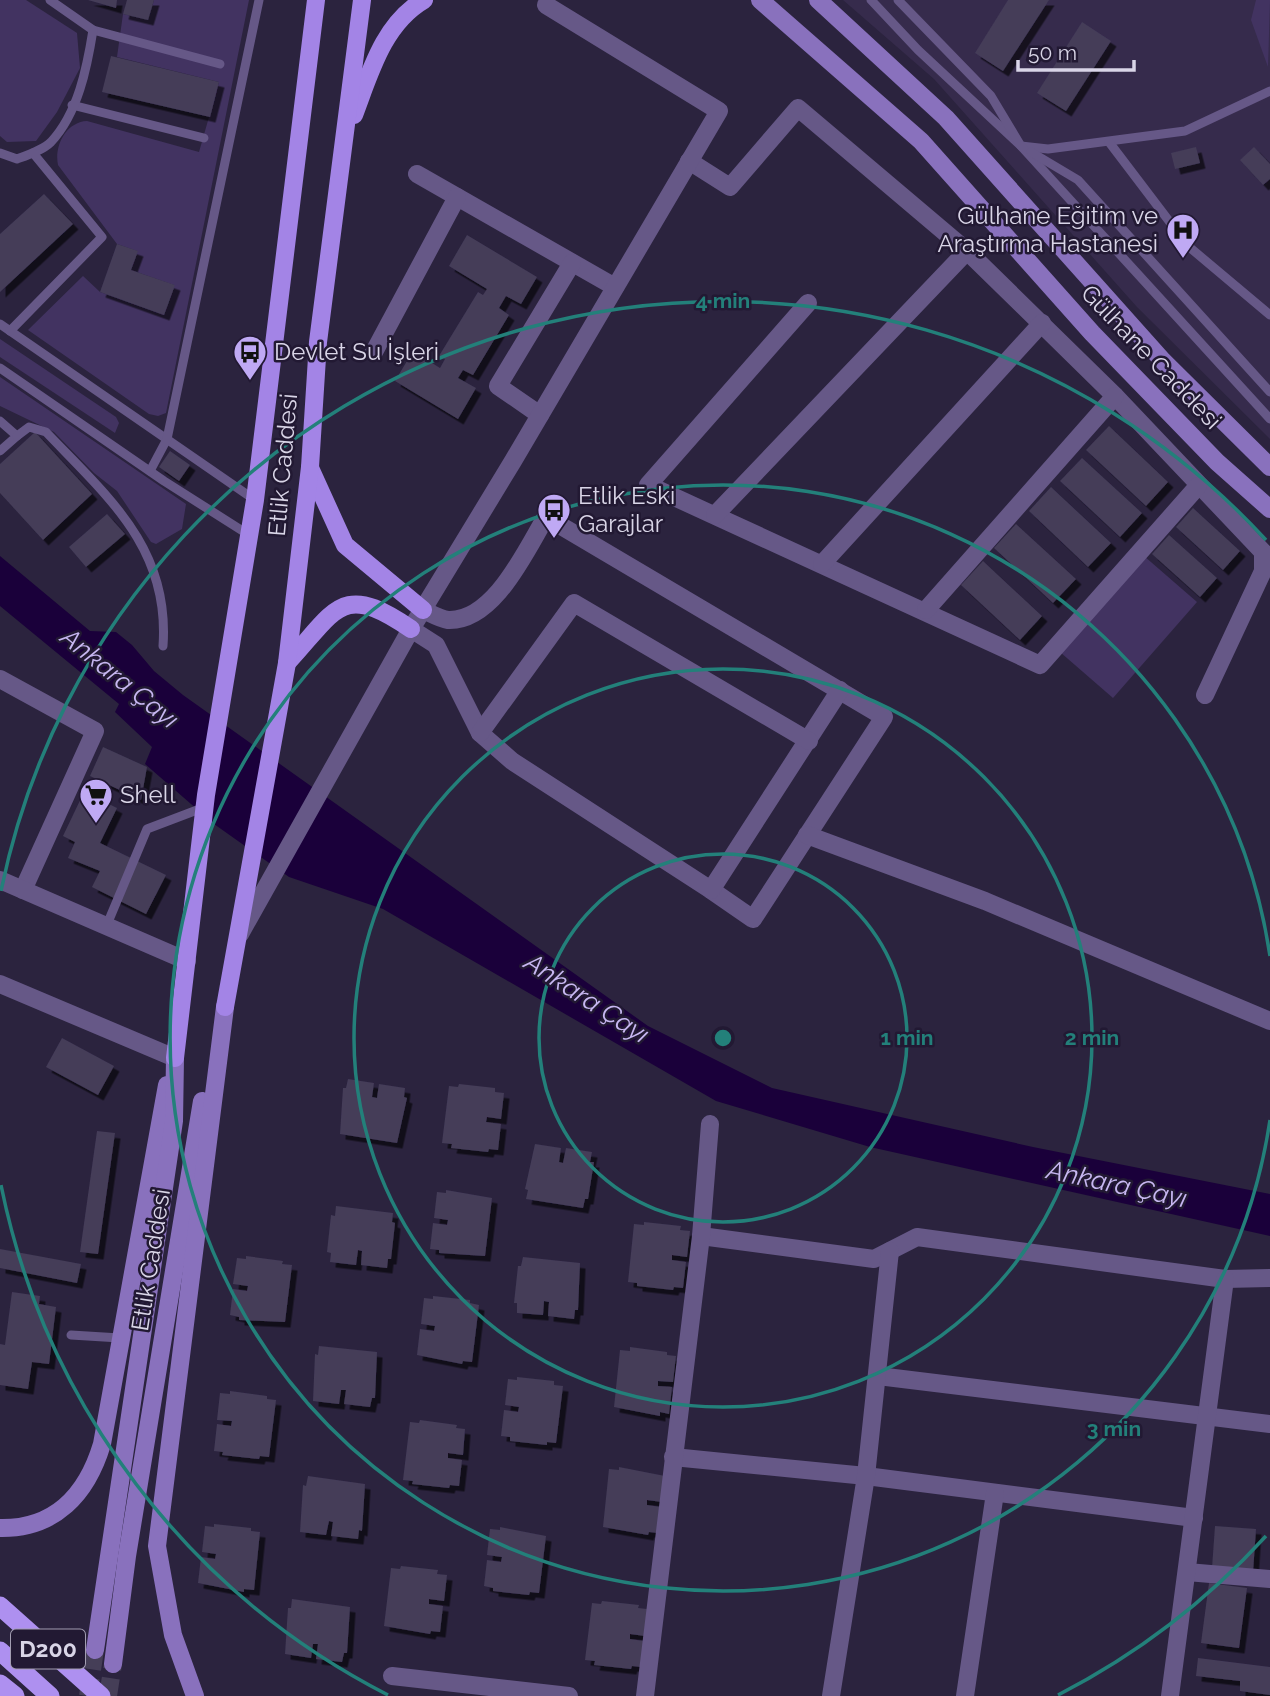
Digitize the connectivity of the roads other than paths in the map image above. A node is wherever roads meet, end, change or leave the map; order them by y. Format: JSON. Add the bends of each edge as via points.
{"nodes":[{"id":1,"x":50,"y":0,"type":"edge"},
{"id":2,"x":259,"y":0,"type":"edge"},
{"id":3,"x":309,"y":0,"type":"edge"},
{"id":4,"x":316,"y":0,"type":"edge"},
{"id":5,"x":362,"y":0,"type":"edge"},
{"id":6,"x":424,"y":0,"type":"edge"},
{"id":7,"x":760,"y":0,"type":"edge"},
{"id":8,"x":818,"y":0,"type":"edge"},
{"id":9,"x":871,"y":0,"type":"edge"},
{"id":10,"x":898,"y":0,"type":"edge"},
{"id":11,"x":547,"y":5,"type":"dead end"},
{"id":12,"x":312,"y":26,"type":"junction"},
{"id":13,"x":93,"y":30,"type":"junction"},
{"id":14,"x":220,"y":64,"type":"dead end"},
{"id":15,"x":1266,"y":93,"type":"edge"},
{"id":16,"x":72,"y":105,"type":"junction"},
{"id":17,"x":1270,"y":105,"type":"edge"},
{"id":18,"x":204,"y":138,"type":"dead end"},
{"id":19,"x":1109,"y":142,"type":"junction"},
{"id":20,"x":343,"y":144,"type":"junction"},
{"id":21,"x":1021,"y":146,"type":"junction"},
{"id":22,"x":0,"y":153,"type":"edge"},
{"id":23,"x":33,"y":153,"type":"junction"},
{"id":24,"x":689,"y":161,"type":"junction"},
{"id":25,"x":417,"y":174,"type":"dead end"},
{"id":26,"x":457,"y":197,"type":"junction"},
{"id":27,"x":967,"y":251,"type":"junction"},
{"id":28,"x":572,"y":263,"type":"junction"},
{"id":29,"x":615,"y":287,"type":"junction"},
{"id":30,"x":808,"y":303,"type":"dead end"},
{"id":31,"x":1270,"y":315,"type":"edge"},
{"id":32,"x":1041,"y":323,"type":"junction"},
{"id":33,"x":0,"y":324,"type":"edge"},
{"id":34,"x":10,"y":331,"type":"junction"},
{"id":35,"x":374,"y":352,"type":"dead end"},
{"id":36,"x":0,"y":368,"type":"edge"},
{"id":37,"x":1270,"y":393,"type":"edge"},
{"id":38,"x":1115,"y":396,"type":"junction"},
{"id":39,"x":540,"y":415,"type":"junction"},
{"id":40,"x":1270,"y":419,"type":"edge"},
{"id":41,"x":0,"y":421,"type":"edge"},
{"id":42,"x":17,"y":436,"type":"junction"},
{"id":43,"x":167,"y":439,"type":"junction"},
{"id":44,"x":0,"y":451,"type":"edge"},
{"id":45,"x":310,"y":467,"type":"junction"},
{"id":46,"x":1270,"y":467,"type":"edge"},
{"id":47,"x":150,"y":471,"type":"junction"},
{"id":48,"x":1198,"y":486,"type":"junction"},
{"id":49,"x":255,"y":499,"type":"junction"},
{"id":50,"x":1270,"y":509,"type":"edge"},
{"id":51,"x":715,"y":515,"type":"junction"},
{"id":52,"x":249,"y":535,"type":"junction"},
{"id":53,"x":822,"y":564,"type":"junction"},
{"id":54,"x":423,"y":610,"type":"junction"},
{"id":55,"x":926,"y":610,"type":"junction"},
{"id":56,"x":411,"y":629,"type":"junction"},
{"id":57,"x":163,"y":646,"type":"dead end"},
{"id":58,"x":287,"y":663,"type":"junction"},
{"id":59,"x":0,"y":679,"type":"edge"},
{"id":60,"x":840,"y":690,"type":"junction"},
{"id":61,"x":1205,"y":695,"type":"dead end"},
{"id":62,"x":480,"y":733,"type":"junction"},
{"id":63,"x":809,"y":741,"type":"junction"},
{"id":64,"x":205,"y":807,"type":"junction"},
{"id":65,"x":807,"y":835,"type":"junction"},
{"id":66,"x":0,"y":880,"type":"edge"},
{"id":67,"x":23,"y":890,"type":"junction"},
{"id":68,"x":711,"y":890,"type":"junction"},
{"id":69,"x":106,"y":928,"type":"junction"},
{"id":70,"x":237,"y":939,"type":"junction"},
{"id":71,"x":187,"y":961,"type":"junction"},
{"id":72,"x":0,"y":984,"type":"edge"},
{"id":73,"x":225,"y":1007,"type":"junction"},
{"id":74,"x":1270,"y":1021,"type":"edge"},
{"id":75,"x":175,"y":1058,"type":"junction"},
{"id":76,"x":710,"y":1124,"type":"dead end"},
{"id":77,"x":701,"y":1236,"type":"junction"},
{"id":78,"x":890,"y":1251,"type":"junction"},
{"id":79,"x":1270,"y":1278,"type":"edge"},
{"id":80,"x":1225,"y":1279,"type":"junction"},
{"id":81,"x":71,"y":1335,"type":"dead end"},
{"id":82,"x":120,"y":1338,"type":"junction"},
{"id":83,"x":877,"y":1376,"type":"junction"},
{"id":84,"x":1208,"y":1418,"type":"junction"},
{"id":85,"x":1270,"y":1424,"type":"edge"},
{"id":86,"x":673,"y":1457,"type":"junction"},
{"id":87,"x":866,"y":1476,"type":"junction"},
{"id":88,"x":995,"y":1493,"type":"junction"},
{"id":89,"x":1194,"y":1518,"type":"junction"},
{"id":90,"x":0,"y":1528,"type":"edge"},
{"id":91,"x":1187,"y":1572,"type":"junction"},
{"id":92,"x":1270,"y":1578,"type":"edge"},
{"id":93,"x":0,"y":1606,"type":"edge"},
{"id":94,"x":95,"y":1650,"type":"tunnel mouth"},
{"id":95,"x":0,"y":1651,"type":"edge"},
{"id":96,"x":113,"y":1664,"type":"tunnel mouth"},
{"id":97,"x":392,"y":1676,"type":"dead end"},
{"id":98,"x":0,"y":1684,"type":"edge"},
{"id":99,"x":100,"y":1695,"type":"edge"},
{"id":100,"x":15,"y":1696,"type":"edge"},
{"id":101,"x":50,"y":1696,"type":"edge"},
{"id":102,"x":195,"y":1696,"type":"edge"},
{"id":103,"x":569,"y":1696,"type":"edge"},
{"id":104,"x":645,"y":1696,"type":"edge"},
{"id":105,"x":831,"y":1696,"type":"edge"},
{"id":106,"x":965,"y":1696,"type":"edge"},
{"id":107,"x":1170,"y":1696,"type":"edge"}],
"edges":[{"from":1,"to":13,"type":"lane"},
{"from":2,"to":43,"type":"lane"},
{"from":3,"to":12,"type":"main road"},
{"from":4,"to":12,"type":"main road","name":"Etlik Caddesi"},
{"from":5,"to":20,"type":"main road","name":"Etlik Caddesi"},
{"from":6,"to":20,"type":"main road","via":[[397,23],[377,55]]},
{"from":7,"to":50,"type":"main road","name":"Gülhane Caddesi","via":[[921,141],[1092,333],[1217,462]]},
{"from":8,"to":46,"type":"main road","name":"Gülhane Caddesi","via":[[946,118],[1163,361]]},
{"from":9,"to":21,"type":"lane"},
{"from":10,"to":21,"type":"lane","via":[[991,96]]},
{"from":11,"to":24,"type":"street","via":[[719,111]]},
{"from":12,"to":49,"type":"main road","name":"Etlik Caddesi"},
{"from":13,"to":14,"type":"lane"},
{"from":13,"to":16,"type":"lane","via":[[86,71]]},
{"from":15,"to":17,"type":"lane"},
{"from":15,"to":19,"type":"lane","via":[[1185,131]]},
{"from":16,"to":18,"type":"lane"},
{"from":16,"to":23,"type":"lane","via":[[50,143]]},
{"from":19,"to":21,"type":"lane","via":[[1048,149]]},
{"from":19,"to":31,"type":"lane","via":[[1188,246]]},
{"from":20,"to":45,"type":"main road","name":"Etlik Caddesi","via":[[318,342]]},
{"from":21,"to":37,"type":"lane","via":[[1078,180]]},
{"from":21,"to":40,"type":"lane"},
{"from":22,"to":23,"type":"lane","via":[[17,159]]},
{"from":23,"to":34,"type":"lane","via":[[102,237]]},
{"from":24,"to":27,"type":"street","via":[[730,187],[798,108]]},
{"from":24,"to":29,"type":"street"},
{"from":25,"to":26,"type":"street"},
{"from":26,"to":28,"type":"street"},
{"from":26,"to":35,"type":"street"},
{"from":27,"to":32,"type":"street"},
{"from":27,"to":51,"type":"street"},
{"from":28,"to":29,"type":"street"},
{"from":28,"to":39,"type":"street","via":[[498,386]]},
{"from":29,"to":39,"type":"street"},
{"from":30,"to":51,"type":"street","via":[[649,485]]},
{"from":32,"to":38,"type":"street"},
{"from":32,"to":53,"type":"street"},
{"from":33,"to":34,"type":"lane"},
{"from":34,"to":43,"type":"lane"},
{"from":36,"to":47,"type":"lane"},
{"from":38,"to":48,"type":"street"},
{"from":38,"to":55,"type":"street"},
{"from":39,"to":54,"type":"street"},
{"from":41,"to":42,"type":"lane"},
{"from":42,"to":44,"type":"lane"},
{"from":42,"to":57,"type":"lane","via":[[30,426],[46,432],[131,526],[155,569],[165,614]]},
{"from":43,"to":47,"type":"lane"},
{"from":43,"to":49,"type":"lane"},
{"from":45,"to":54,"type":"main road","via":[[345,545]]},
{"from":45,"to":58,"type":"main road","name":"Etlik Caddesi"},
{"from":47,"to":52,"type":"lane"},
{"from":48,"to":55,"type":"street","via":[[1040,665]]},
{"from":48,"to":61,"type":"street","via":[[1263,552],[1263,570]]},
{"from":49,"to":52,"type":"main road","name":"Etlik Caddesi"},
{"from":51,"to":53,"type":"street"},
{"from":52,"to":64,"type":"main road","name":"Etlik Caddesi"},
{"from":53,"to":55,"type":"street"},
{"from":54,"to":56,"type":"street"},
{"from":54,"to":60,"type":"street","via":[[447,620],[473,615],[499,593],[546,517]]},
{"from":56,"to":58,"type":"main road","via":[[370,604],[355,602],[342,606]]},
{"from":56,"to":62,"type":"street","via":[[436,646]]},
{"from":56,"to":70,"type":"street"},
{"from":58,"to":70,"type":"main road","name":"Etlik Caddesi"},
{"from":59,"to":67,"type":"street","via":[[95,731]]},
{"from":60,"to":63,"type":"street"},
{"from":60,"to":65,"type":"street","via":[[884,717]]},
{"from":62,"to":63,"type":"street","via":[[574,603]]},
{"from":62,"to":68,"type":"street","via":[[512,761]]},
{"from":63,"to":68,"type":"street"},
{"from":64,"to":69,"type":"lane","via":[[147,829]]},
{"from":64,"to":71,"type":"main road","name":"Etlik Caddesi"},
{"from":65,"to":68,"type":"street","via":[[753,919]]},
{"from":65,"to":74,"type":"street","via":[[985,901]]},
{"from":66,"to":67,"type":"street"},
{"from":67,"to":69,"type":"street"},
{"from":69,"to":71,"type":"street"},
{"from":70,"to":73,"type":"main road","name":"Etlik Caddesi"},
{"from":71,"to":75,"type":"main road","name":"Etlik Caddesi"},
{"from":72,"to":75,"type":"street"},
{"from":73,"to":96,"type":"main road","name":"Etlik Caddesi","via":[[206,1077]]},
{"from":73,"to":102,"type":"main road","via":[[158,1546],[173,1634]]},
{"from":75,"to":82,"type":"main road"},
{"from":75,"to":94,"type":"main road","name":"Etlik Caddesi","via":[[174,1121]]},
{"from":76,"to":77,"type":"street"},
{"from":77,"to":78,"type":"street","via":[[874,1259]]},
{"from":77,"to":86,"type":"street"},
{"from":78,"to":80,"type":"street","via":[[917,1237]]},
{"from":78,"to":83,"type":"street"},
{"from":79,"to":80,"type":"street"},
{"from":80,"to":84,"type":"street"},
{"from":81,"to":82,"type":"lane"},
{"from":82,"to":90,"type":"main road","via":[[102,1444],[87,1484],[61,1511],[46,1519]]},
{"from":83,"to":84,"type":"street"},
{"from":83,"to":87,"type":"street"},
{"from":84,"to":85,"type":"street"},
{"from":84,"to":89,"type":"street"},
{"from":86,"to":87,"type":"street"},
{"from":86,"to":104,"type":"street"},
{"from":87,"to":88,"type":"street"},
{"from":87,"to":105,"type":"street"},
{"from":88,"to":89,"type":"street"},
{"from":88,"to":106,"type":"street"},
{"from":89,"to":91,"type":"street"},
{"from":91,"to":92,"type":"street"},
{"from":91,"to":107,"type":"street"},
{"from":93,"to":99,"type":"highway","number":"D200"},
{"from":95,"to":101,"type":"highway","number":"D200"},
{"from":97,"to":103,"type":"street"},
{"from":98,"to":100,"type":"highway"}]}
